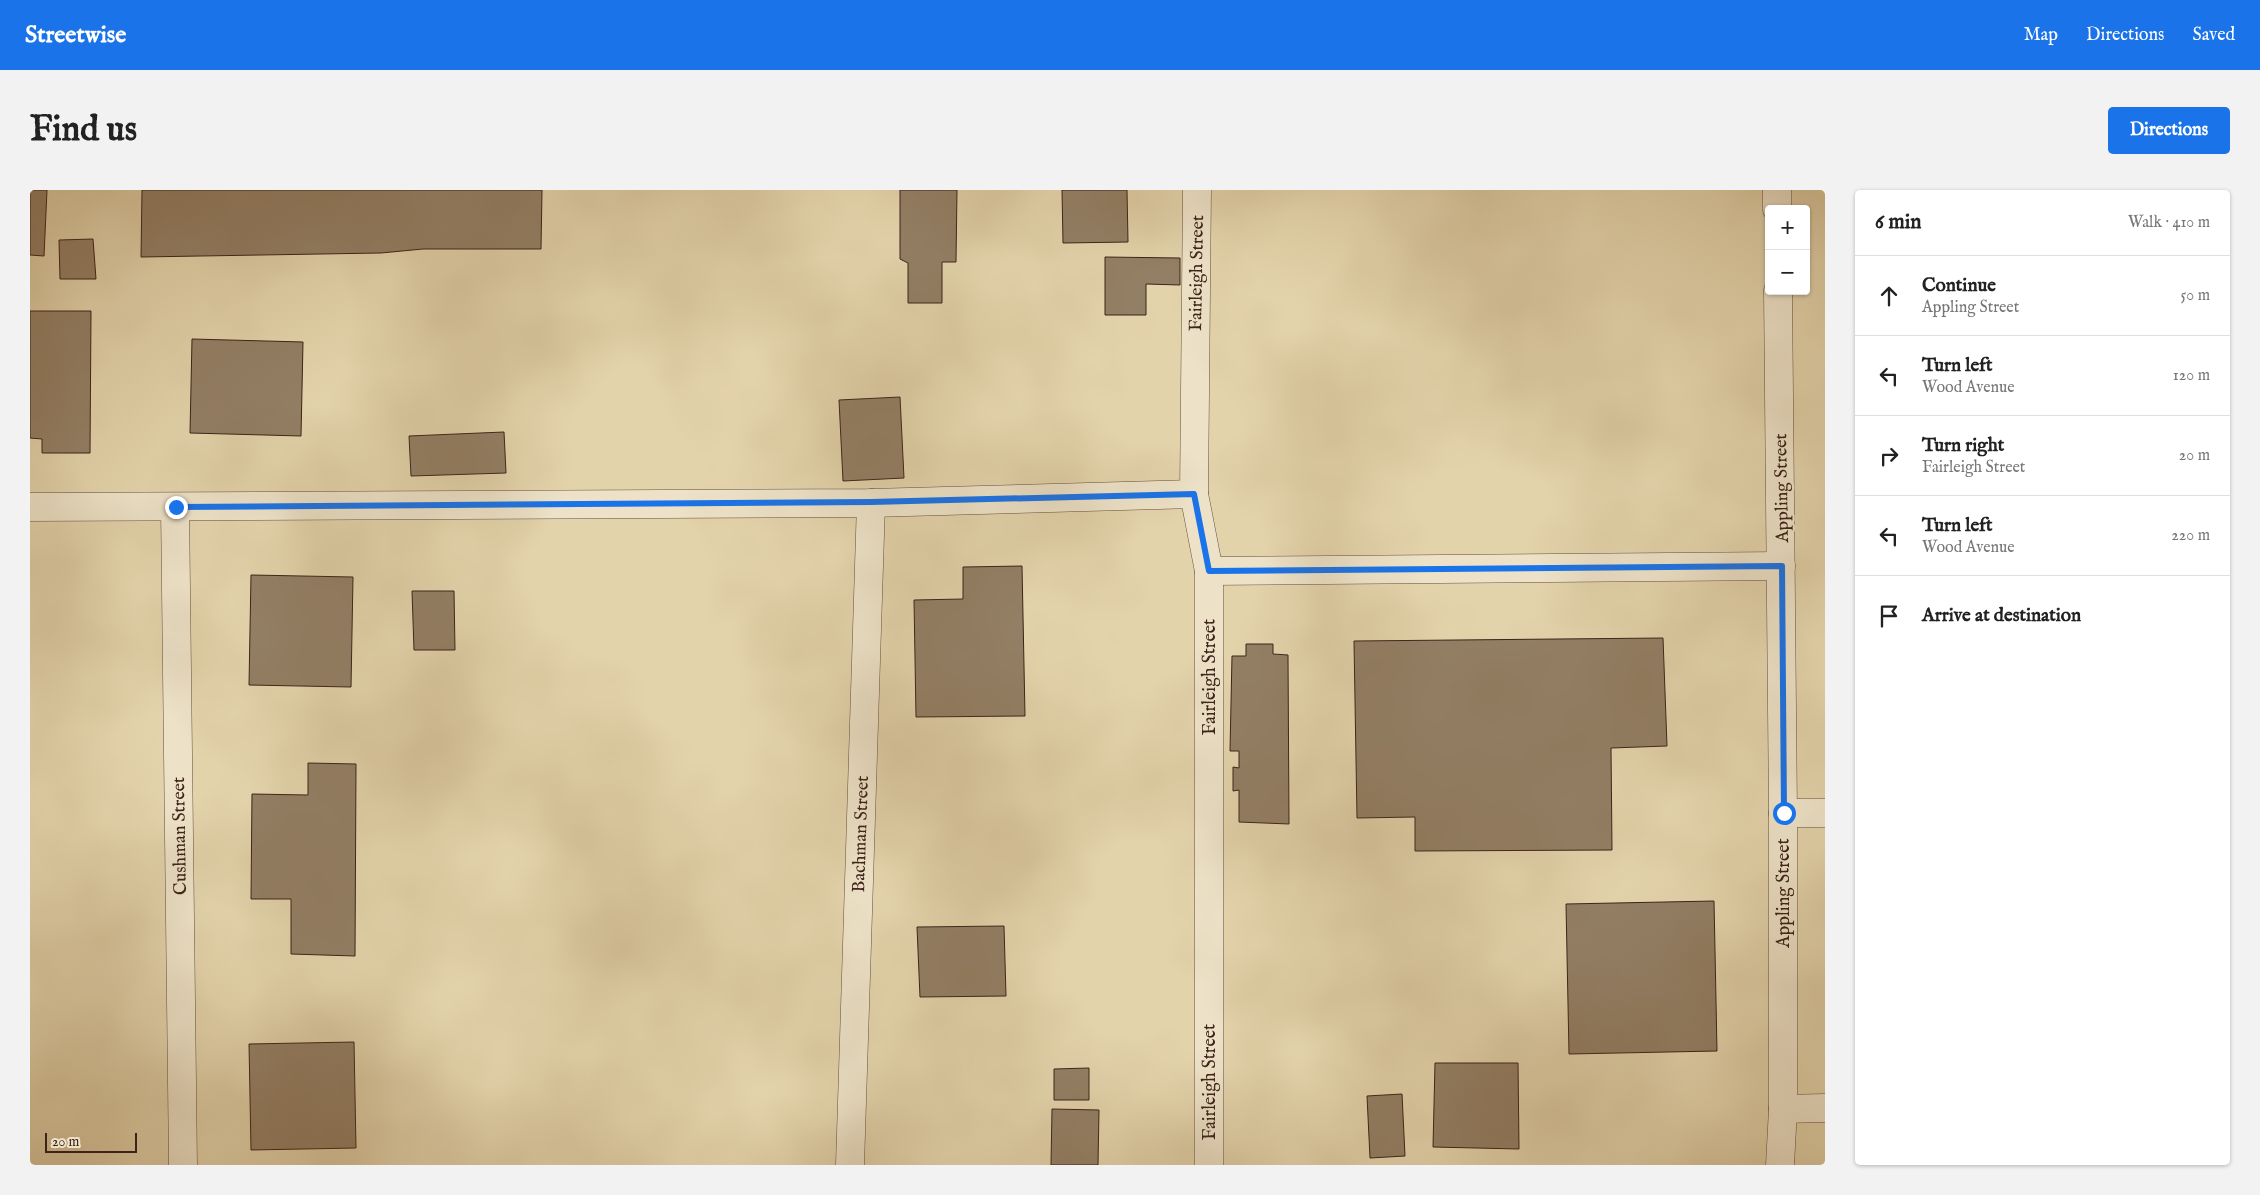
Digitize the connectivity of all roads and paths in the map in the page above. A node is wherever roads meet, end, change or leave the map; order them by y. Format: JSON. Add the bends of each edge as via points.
{"nodes":[{"id":1,"x":1197,"y":190,"type":"edge"},
{"id":2,"x":1777,"y":190,"type":"edge"},
{"id":3,"x":1778,"y":205,"type":"edge"},
{"id":4,"x":1778,"y":295,"type":"edge"},
{"id":5,"x":1194,"y":494,"type":"junction"},
{"id":6,"x":871,"y":502,"type":"junction"},
{"id":7,"x":30,"y":507,"type":"edge"},
{"id":8,"x":176,"y":507,"type":"junction"},
{"id":9,"x":1782,"y":566,"type":"junction"},
{"id":10,"x":1209,"y":571,"type":"junction"},
{"id":11,"x":1784,"y":813,"type":"junction"},
{"id":12,"x":1825,"y":813,"type":"edge"},
{"id":13,"x":1825,"y":1108,"type":"edge"},
{"id":14,"x":1784,"y":1109,"type":"junction"},
{"id":15,"x":183,"y":1165,"type":"edge"},
{"id":16,"x":850,"y":1165,"type":"edge"},
{"id":17,"x":1210,"y":1165,"type":"edge"},
{"id":18,"x":1780,"y":1165,"type":"edge"}],
"edges":[{"from":1,"to":5,"type":"street","name":"Fairleigh Street"},
{"from":2,"to":3,"type":"street"},
{"from":4,"to":9,"type":"street","name":"Appling Street"},
{"from":5,"to":6,"type":"street"},
{"from":5,"to":10,"type":"street","name":"Fairleigh Street"},
{"from":6,"to":8,"type":"street"},
{"from":6,"to":16,"type":"street","name":"Bachman Street"},
{"from":7,"to":8,"type":"street"},
{"from":8,"to":15,"type":"street","name":"Cushman Street"},
{"from":9,"to":10,"type":"street"},
{"from":9,"to":11,"type":"street","name":"Appling Street"},
{"from":10,"to":17,"type":"street","name":"Fairleigh Street"},
{"from":11,"to":12,"type":"street"},
{"from":11,"to":14,"type":"street","name":"Appling Street"},
{"from":13,"to":14,"type":"street"},
{"from":14,"to":18,"type":"street","name":"Appling Street"}]}
